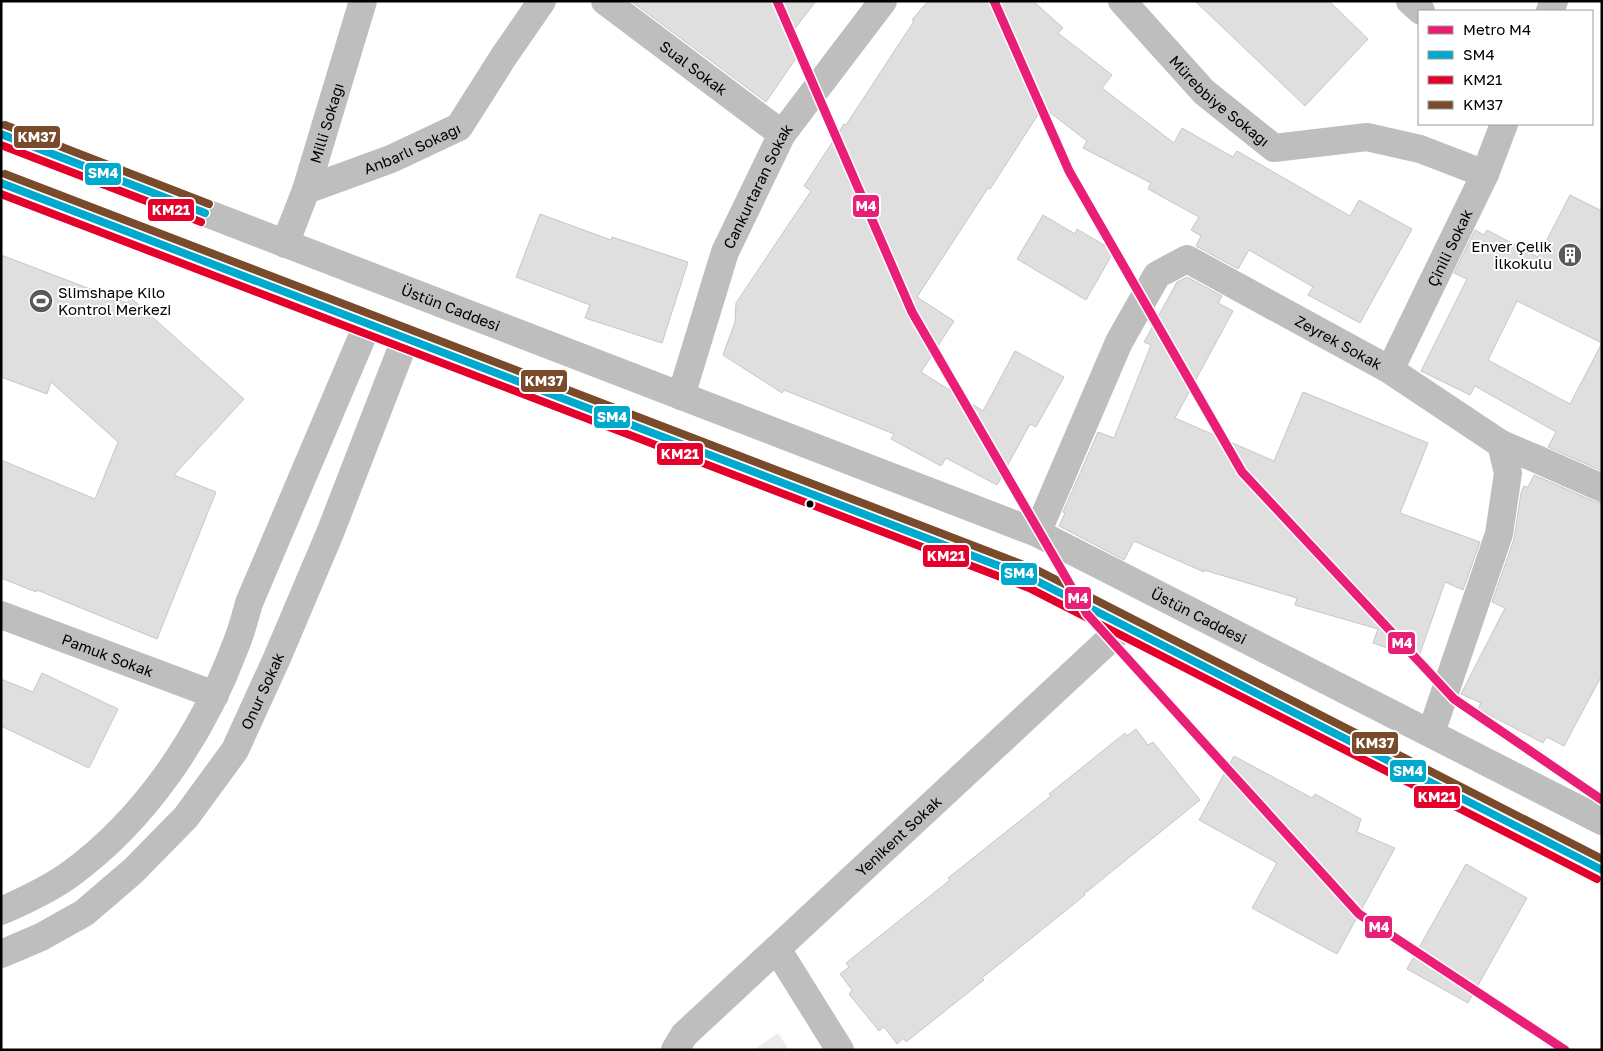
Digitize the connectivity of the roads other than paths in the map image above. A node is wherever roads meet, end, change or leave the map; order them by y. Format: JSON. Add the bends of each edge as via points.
{"nodes":[{"id":1,"x":363,"y":1,"type":"edge"},
{"id":2,"x":542,"y":1,"type":"edge"},
{"id":3,"x":605,"y":1,"type":"edge"},
{"id":4,"x":883,"y":1,"type":"edge"},
{"id":5,"x":1122,"y":1,"type":"edge"},
{"id":6,"x":1410,"y":1,"type":"edge"},
{"id":7,"x":1420,"y":10,"type":"edge"},
{"id":8,"x":1504,"y":125,"type":"edge"},
{"id":9,"x":1,"y":134,"type":"edge"},
{"id":10,"x":782,"y":134,"type":"junction"},
{"id":11,"x":1485,"y":174,"type":"junction"},
{"id":12,"x":1,"y":183,"type":"edge"},
{"id":13,"x":306,"y":190,"type":"junction"},
{"id":14,"x":285,"y":244,"type":"junction"},
{"id":15,"x":368,"y":323,"type":"junction"},
{"id":16,"x":406,"y":337,"type":"junction"},
{"id":17,"x":1390,"y":370,"type":"junction"},
{"id":18,"x":681,"y":396,"type":"junction"},
{"id":19,"x":1501,"y":444,"type":"junction"},
{"id":20,"x":1602,"y":488,"type":"edge"},
{"id":21,"x":1037,"y":533,"type":"junction"},
{"id":22,"x":1,"y":615,"type":"edge"},
{"id":23,"x":1124,"y":626,"type":"junction"},
{"id":24,"x":214,"y":695,"type":"junction"},
{"id":25,"x":1431,"y":733,"type":"junction"},
{"id":26,"x":1602,"y":821,"type":"edge"},
{"id":27,"x":1602,"y":870,"type":"edge"},
{"id":28,"x":1,"y":911,"type":"edge"},
{"id":29,"x":777,"y":949,"type":"junction"},
{"id":30,"x":1,"y":954,"type":"edge"},
{"id":31,"x":675,"y":1050,"type":"edge"},
{"id":32,"x":840,"y":1050,"type":"edge"}],
"edges":[{"from":1,"to":13,"type":"street","name":"Milli Sokağı"},
{"from":2,"to":13,"type":"street","name":"Anbarlı Sokağı","via":[[459,127],[391,159]]},
{"from":3,"to":10,"type":"street","name":"Sual Sokak"},
{"from":4,"to":10,"type":"street","name":"Cankurtaran Sokak"},
{"from":5,"to":11,"type":"street","name":"Mürebbiye Sokağı","via":[[1204,92],[1274,148],[1368,137],[1420,149]]},
{"from":6,"to":7,"type":"street"},
{"from":8,"to":11,"type":"street","name":"Çinili Sokak"},
{"from":9,"to":14,"type":"street","name":"Üstün Caddesi"},
{"from":10,"to":18,"type":"street","name":"Cankurtaran Sokak","via":[[726,252]]},
{"from":11,"to":17,"type":"street","name":"Çinili Sokak"},
{"from":12,"to":15,"type":"street"},
{"from":13,"to":14,"type":"street","name":"Milli Sokağı"},
{"from":14,"to":18,"type":"street","name":"Üstün Caddesi"},
{"from":15,"to":16,"type":"street"},
{"from":15,"to":24,"type":"street"},
{"from":16,"to":23,"type":"street","via":[[1033,579]]},
{"from":16,"to":30,"type":"street","name":"Onur Sokak","via":[[330,533],[236,750],[186,817],[134,871],[84,913]]},
{"from":17,"to":19,"type":"street","name":"Zeyrek Sokak"},
{"from":17,"to":21,"type":"street","name":"Zeyrek Sokak","via":[[1187,258],[1157,275],[1119,342]]},
{"from":18,"to":21,"type":"street","name":"Üstün Caddesi"},
{"from":19,"to":20,"type":"street","name":"Zeyrek Sokak"},
{"from":19,"to":25,"type":"street","via":[[1508,473],[1499,534]]},
{"from":21,"to":25,"type":"street","name":"Üstün Caddesi"},
{"from":22,"to":24,"type":"street","name":"Pamuk Sokak"},
{"from":23,"to":27,"type":"street"},
{"from":23,"to":29,"type":"street","name":"Yenikent Sokak"},
{"from":24,"to":28,"type":"street","via":[[181,755],[152,794],[102,847],[68,876]]},
{"from":25,"to":26,"type":"street","name":"Üstün Caddesi"},
{"from":29,"to":31,"type":"street","name":"Yenikent Sokak","via":[[684,1035]]},
{"from":29,"to":32,"type":"street"}]}
